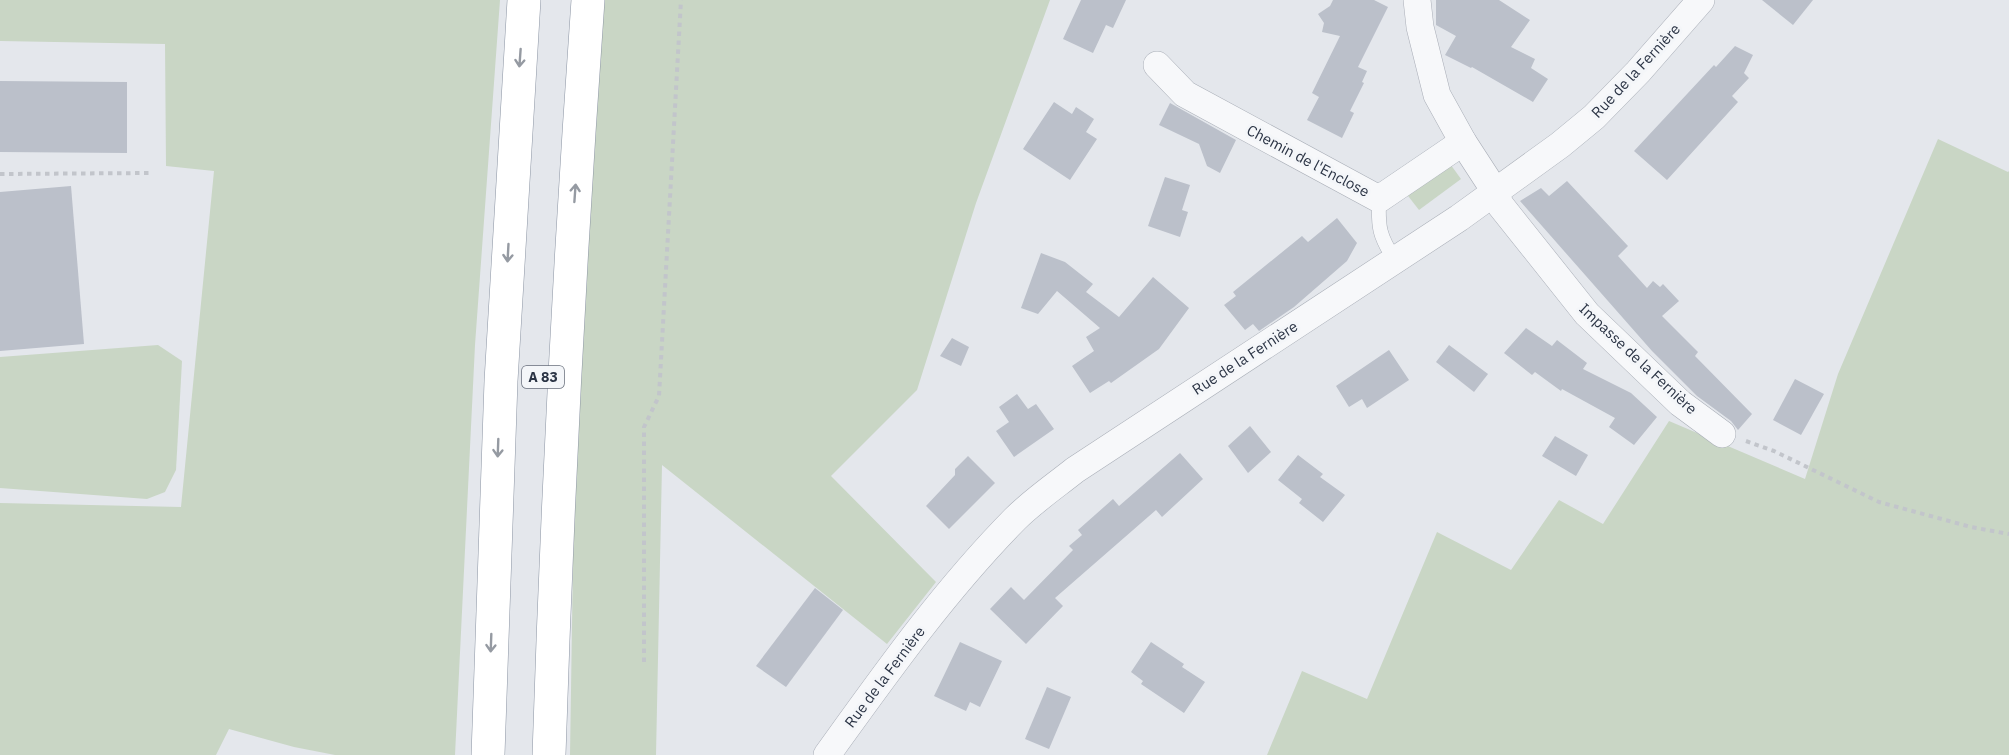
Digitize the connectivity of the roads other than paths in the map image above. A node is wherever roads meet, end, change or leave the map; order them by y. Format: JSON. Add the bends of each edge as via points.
{"nodes":[{"id":1,"x":524,"y":0,"type":"edge"},
{"id":2,"x":566,"y":0,"type":"edge"},
{"id":3,"x":588,"y":0,"type":"edge"},
{"id":4,"x":1418,"y":0,"type":"edge"},
{"id":5,"x":1701,"y":0,"type":"edge"},
{"id":6,"x":1157,"y":65,"type":"dead end"},
{"id":7,"x":1463,"y":142,"type":"junction"},
{"id":8,"x":1494,"y":193,"type":"junction"},
{"id":9,"x":1379,"y":199,"type":"junction"},
{"id":10,"x":1395,"y":260,"type":"junction"},
{"id":11,"x":1722,"y":434,"type":"road end"},
{"id":12,"x":488,"y":755,"type":"edge"},
{"id":13,"x":529,"y":755,"type":"edge"},
{"id":14,"x":549,"y":755,"type":"edge"},
{"id":15,"x":827,"y":755,"type":"edge"}],
"edges":[{"from":1,"to":12,"type":"highway","number":"A 83","one_way":true,"via":[[501,381]]},
{"from":2,"to":13,"type":"highway","number":"A 83","via":[[540,447]]},
{"from":14,"to":3,"type":"highway","one_way":true,"via":[[555,546]]},
{"from":4,"to":7,"type":"street","via":[[1420,27],[1437,96]]},
{"from":5,"to":8,"type":"street","name":"Rue de la Fernière","via":[[1594,117]]},
{"from":6,"to":9,"type":"street","name":"Chemin de l'Enclose","via":[[1185,94]]},
{"from":7,"to":8,"type":"street"},
{"from":7,"to":9,"type":"street","name":"Chemin de l'Enclose"},
{"from":8,"to":10,"type":"street","name":"Rue de la Fernière"},
{"from":8,"to":11,"type":"street","name":"Impasse de la Fernière","via":[[1587,314],[1680,403]]},
{"from":9,"to":10,"type":"lane","via":[[1378,223],[1383,242]]},
{"from":10,"to":15,"type":"street","name":"Rue de la Fernière","via":[[1075,470],[1017,517],[958,580]]}]}
